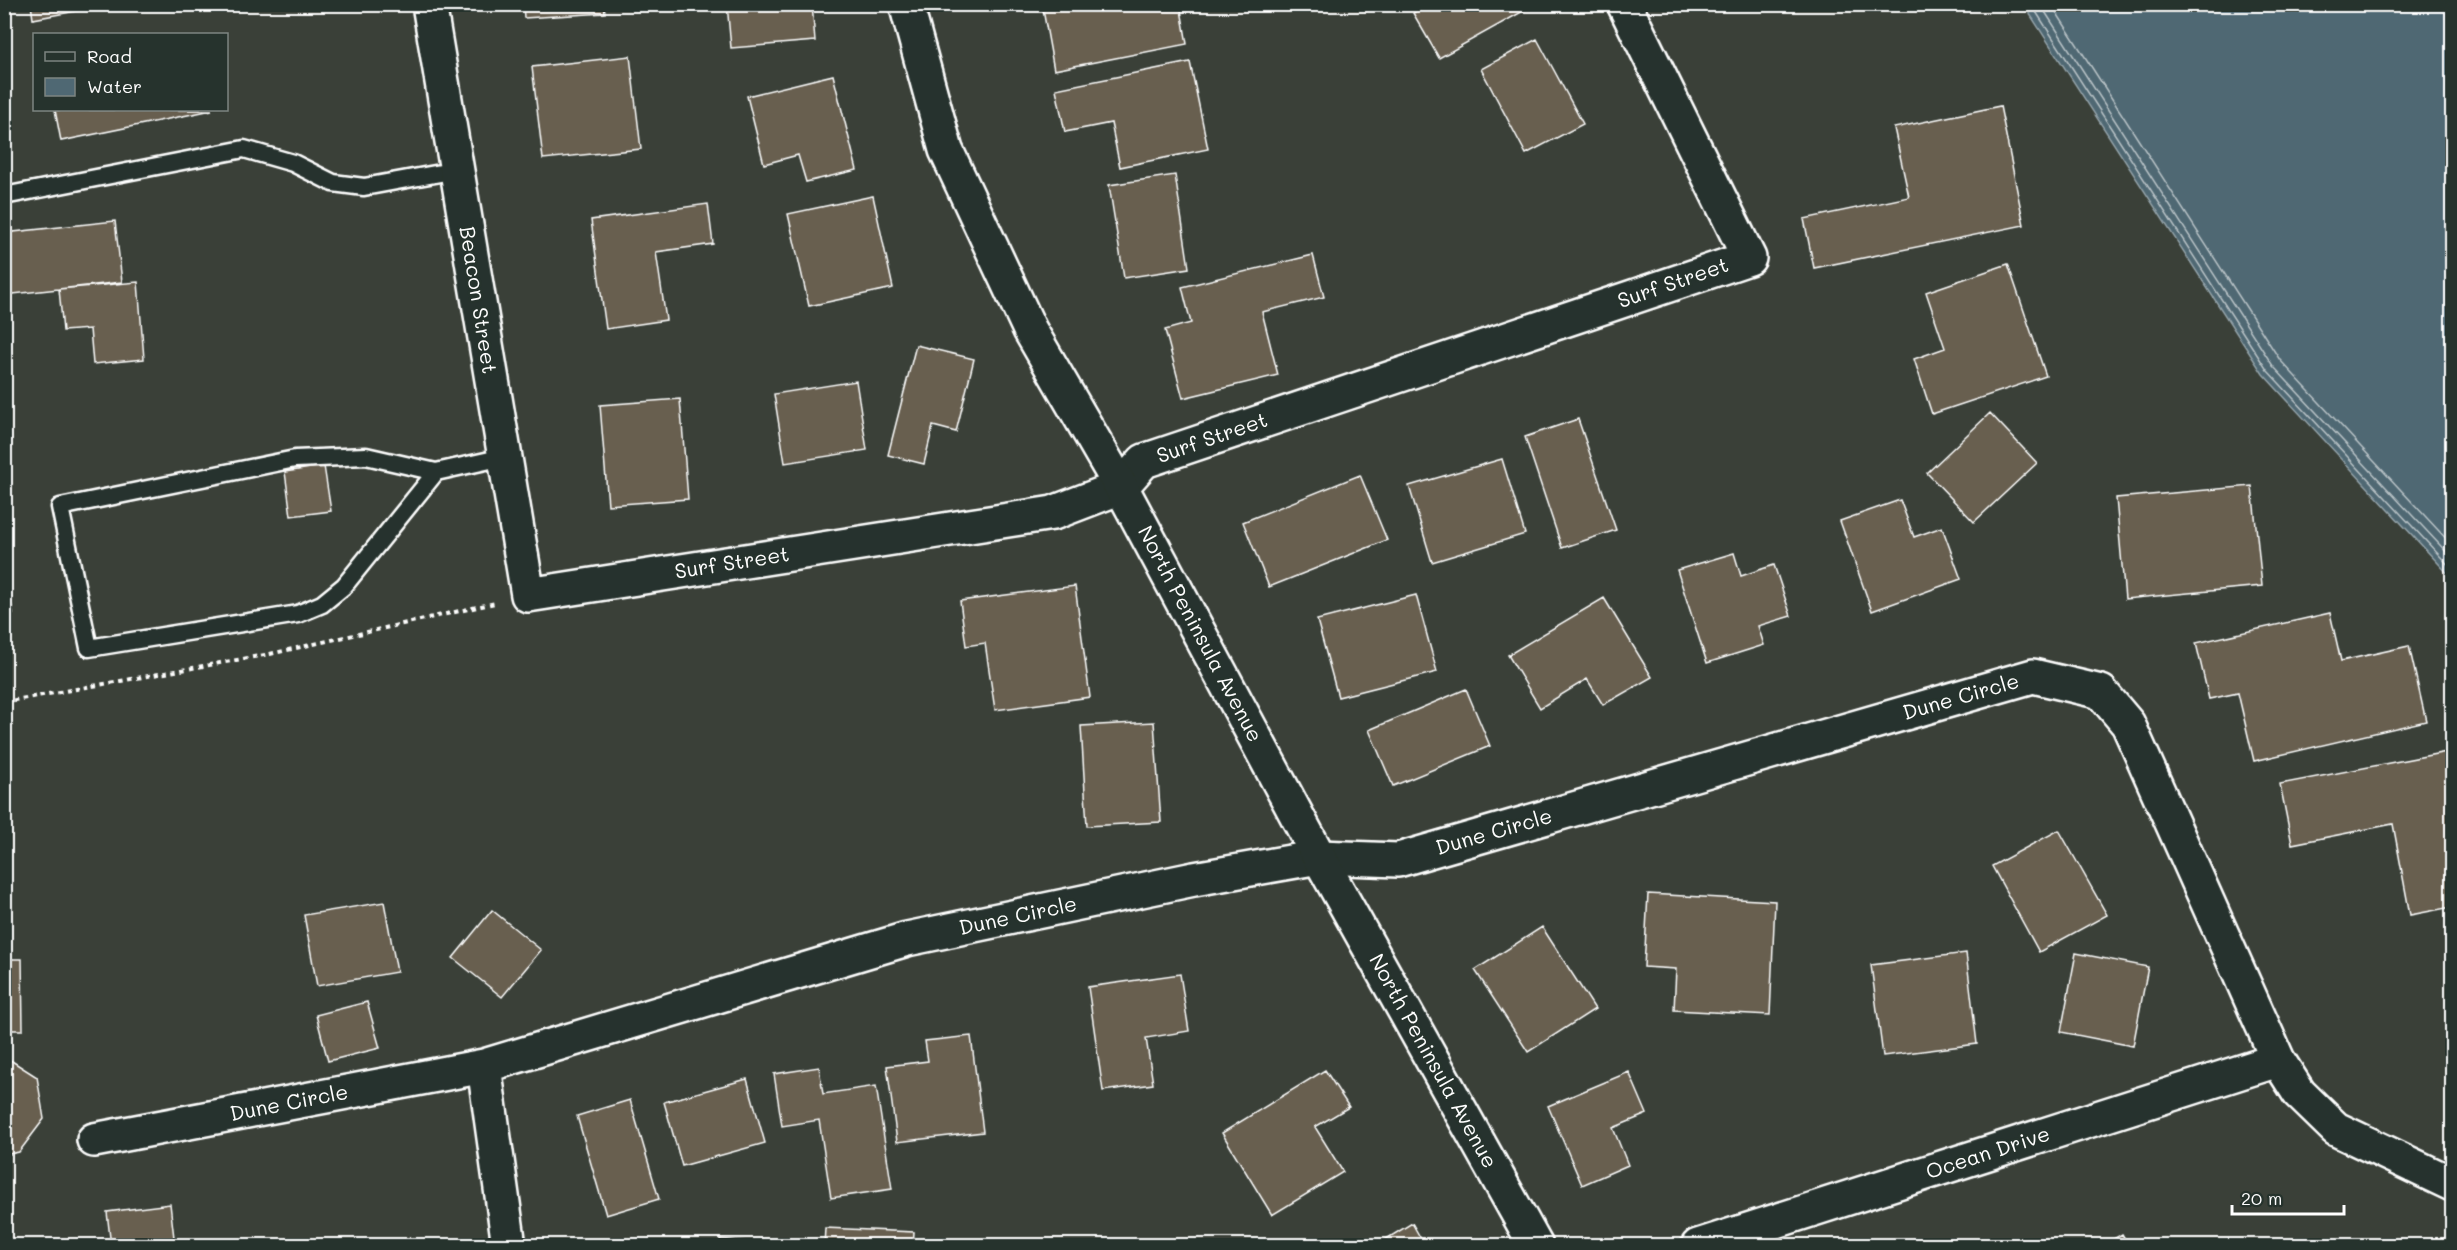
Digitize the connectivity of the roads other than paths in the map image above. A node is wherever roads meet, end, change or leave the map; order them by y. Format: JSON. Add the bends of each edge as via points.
{"nodes":[{"id":1,"x":429,"y":4,"type":"edge"},
{"id":2,"x":906,"y":4,"type":"edge"},
{"id":3,"x":1624,"y":4,"type":"edge"},
{"id":4,"x":457,"y":170,"type":"junction"},
{"id":5,"x":4,"y":196,"type":"edge"},
{"id":6,"x":504,"y":457,"type":"junction"},
{"id":7,"x":436,"y":472,"type":"junction"},
{"id":8,"x":1121,"y":487,"type":"junction"},
{"id":9,"x":528,"y":595,"type":"joint"},
{"id":10,"x":1319,"y":857,"type":"junction"},
{"id":11,"x":2278,"y":1060,"type":"junction"},
{"id":12,"x":484,"y":1066,"type":"junction"},
{"id":13,"x":94,"y":1140,"type":"dead end"},
{"id":14,"x":2452,"y":1184,"type":"edge"},
{"id":15,"x":509,"y":1245,"type":"edge"},
{"id":16,"x":1536,"y":1245,"type":"edge"},
{"id":17,"x":1698,"y":1245,"type":"edge"}],
"edges":[{"from":1,"to":4,"type":"street","name":"Beacon Street"},
{"from":2,"to":8,"type":"street","name":"North Peninsula Avenue","via":[[946,150],[1030,330]]},
{"from":3,"to":8,"type":"street","name":"Surf Street","via":[[1749,258],[1144,461]]},
{"from":4,"to":5,"type":"lane","via":[[363,186],[333,183],[292,163],[244,149]]},
{"from":4,"to":6,"type":"street","name":"Beacon Street"},
{"from":6,"to":7,"type":"lane"},
{"from":6,"to":9,"type":"street","name":"Beacon Street"},
{"from":7,"to":7,"type":"lane","via":[[366,456],[295,459],[60,507],[89,648],[298,614],[321,604],[344,586]]},
{"from":8,"to":9,"type":"street","name":"Surf Street","via":[[1053,513]]},
{"from":8,"to":10,"type":"street","name":"North Peninsula Avenue"},
{"from":10,"to":11,"type":"street","name":"Dune Circle","via":[[1398,860],[2033,676],[2101,692],[2128,724]]},
{"from":10,"to":12,"type":"street","name":"Dune Circle","via":[[907,939]]},
{"from":10,"to":16,"type":"street","name":"North Peninsula Avenue"},
{"from":11,"to":14,"type":"street","name":"Dune Circle","via":[[2299,1093],[2336,1130]]},
{"from":11,"to":17,"type":"street","name":"Ocean Drive"},
{"from":12,"to":13,"type":"street","name":"Dune Circle"},
{"from":12,"to":15,"type":"street"}]}
